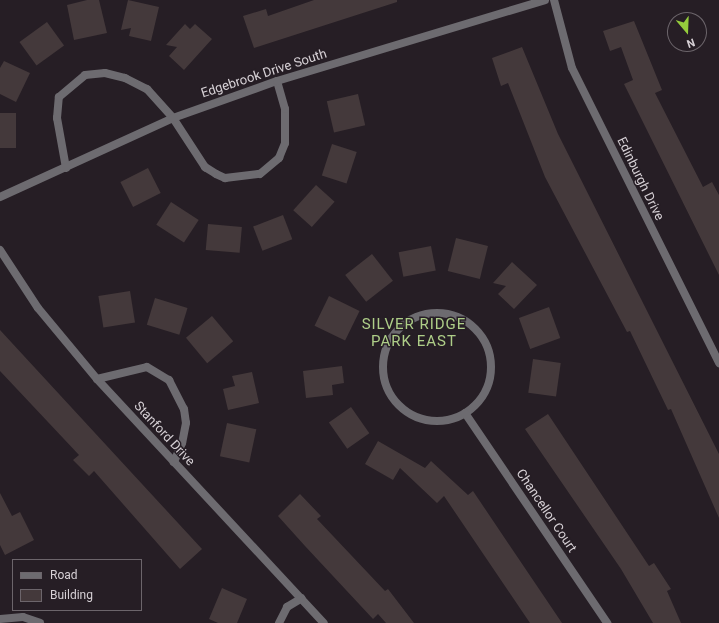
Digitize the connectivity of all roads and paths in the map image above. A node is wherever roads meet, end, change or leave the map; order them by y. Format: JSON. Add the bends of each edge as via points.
{"nodes":[{"id":1,"x":544,"y":0,"type":"edge"},
{"id":2,"x":554,"y":0,"type":"edge"},
{"id":3,"x":277,"y":81,"type":"junction"},
{"id":4,"x":173,"y":118,"type":"junction"},
{"id":5,"x":66,"y":168,"type":"junction"},
{"id":6,"x":0,"y":197,"type":"edge"},
{"id":7,"x":0,"y":250,"type":"edge"},
{"id":8,"x":719,"y":363,"type":"edge"},
{"id":9,"x":97,"y":379,"type":"junction"},
{"id":10,"x":465,"y":413,"type":"junction"},
{"id":11,"x":174,"y":462,"type":"junction"},
{"id":12,"x":302,"y":598,"type":"junction"},
{"id":13,"x":0,"y":618,"type":"edge"},
{"id":14,"x":40,"y":623,"type":"edge"},
{"id":15,"x":280,"y":623,"type":"edge"},
{"id":16,"x":324,"y":623,"type":"edge"},
{"id":17,"x":608,"y":623,"type":"edge"}],
"edges":[{"from":1,"to":3,"type":"street","name":"Edgebrook Drive South"},
{"from":2,"to":8,"type":"street","name":"Edinburgh Drive","via":[[572,68]]},
{"from":3,"to":4,"type":"street","name":"Edgebrook Drive South"},
{"from":3,"to":4,"type":"street","via":[[285,109],[285,143],[279,158],[260,174],[225,178],[205,167]]},
{"from":4,"to":5,"type":"street","name":"Edgebrook Drive South"},
{"from":4,"to":5,"type":"street","via":[[147,89],[125,78],[106,73],[85,75],[59,97],[56,118]]},
{"from":5,"to":6,"type":"street","name":"Edgebrook Drive South"},
{"from":7,"to":9,"type":"street","name":"Stanford Drive","via":[[38,308]]},
{"from":9,"to":11,"type":"street","name":"Stanford Drive"},
{"from":9,"to":11,"type":"street","via":[[147,367],[169,380],[184,409],[186,423],[182,443]]},
{"from":10,"to":10,"type":"street","via":[[478,402],[490,377],[490,355],[484,339],[464,320],[443,312],[426,313],[408,320],[394,333],[385,349],[382,368],[386,386],[401,406],[411,414],[429,420],[448,420]]},
{"from":10,"to":17,"type":"street","name":"Chancellor Court"},
{"from":11,"to":12,"type":"street","name":"Stanford Drive"},
{"from":12,"to":15,"type":"street","via":[[286,607]]},
{"from":12,"to":16,"type":"street","name":"Stanford Drive"},
{"from":13,"to":14,"type":"street","via":[[23,617]]}]}
